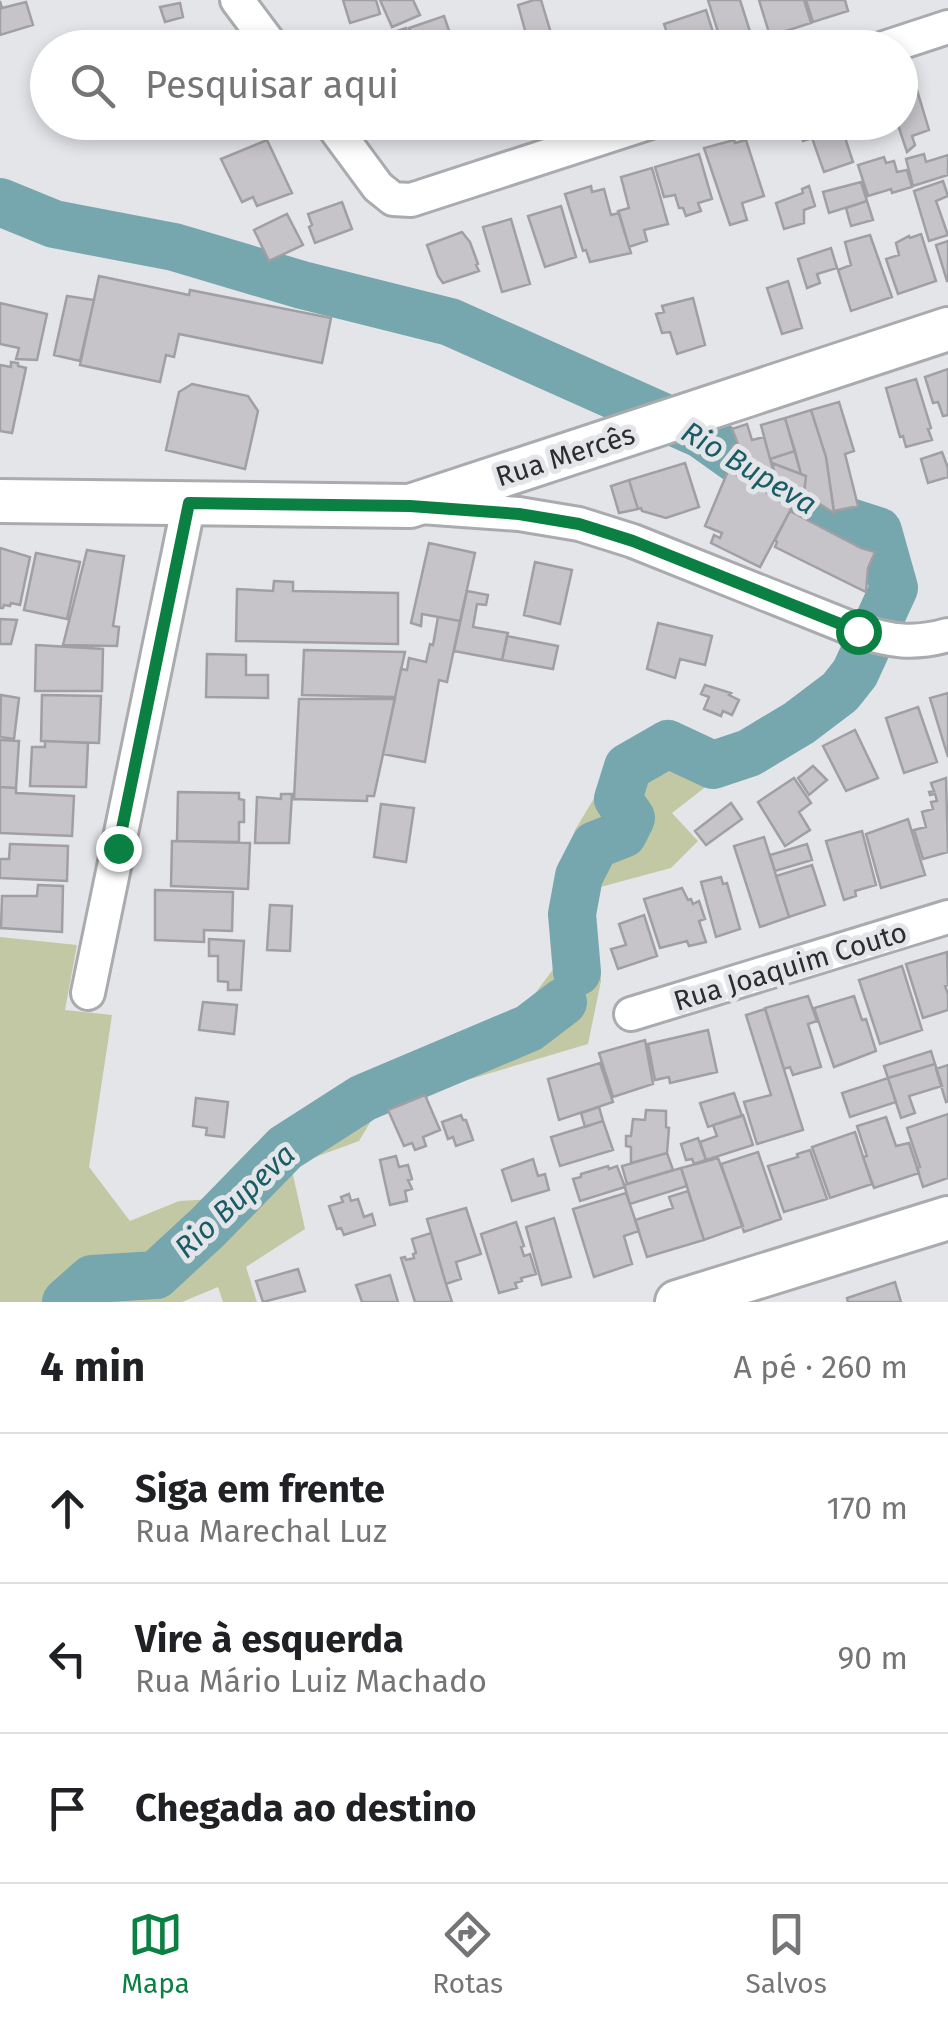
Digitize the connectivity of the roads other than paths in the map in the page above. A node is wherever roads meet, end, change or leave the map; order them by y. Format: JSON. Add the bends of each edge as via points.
{"nodes":[{"id":1,"x":237,"y":0,"type":"edge"},
{"id":2,"x":948,"y":27,"type":"edge"},
{"id":3,"x":260,"y":30,"type":"edge"},
{"id":4,"x":918,"y":37,"type":"edge"},
{"id":5,"x":343,"y":140,"type":"edge"},
{"id":6,"x":596,"y":140,"type":"edge"},
{"id":7,"x":948,"y":329,"type":"edge"},
{"id":8,"x":0,"y":501,"type":"edge"},
{"id":9,"x":189,"y":503,"type":"junction"},
{"id":10,"x":410,"y":506,"type":"junction"},
{"id":11,"x":948,"y":635,"type":"edge"},
{"id":12,"x":948,"y":917,"type":"edge"},
{"id":13,"x":88,"y":993,"type":"dead end"},
{"id":14,"x":631,"y":1014,"type":"dead end"},
{"id":15,"x":948,"y":1218,"type":"edge"},
{"id":16,"x":676,"y":1302,"type":"edge"}],
"edges":[{"from":1,"to":3,"type":"street"},
{"from":2,"to":4,"type":"street"},
{"from":5,"to":6,"type":"street","via":[[393,200],[411,200]]},
{"from":7,"to":10,"type":"main road","name":"Rua Mercês"},
{"from":8,"to":9,"type":"main road","name":"Rua Mercês"},
{"from":9,"to":10,"type":"main road","name":"Rua Mercês"},
{"from":9,"to":13,"type":"street"},
{"from":10,"to":11,"type":"street","via":[[579,524],[858,631],[914,642]]},
{"from":12,"to":14,"type":"street","name":"Rua Joaquim Couto"},
{"from":15,"to":16,"type":"main road"}]}
